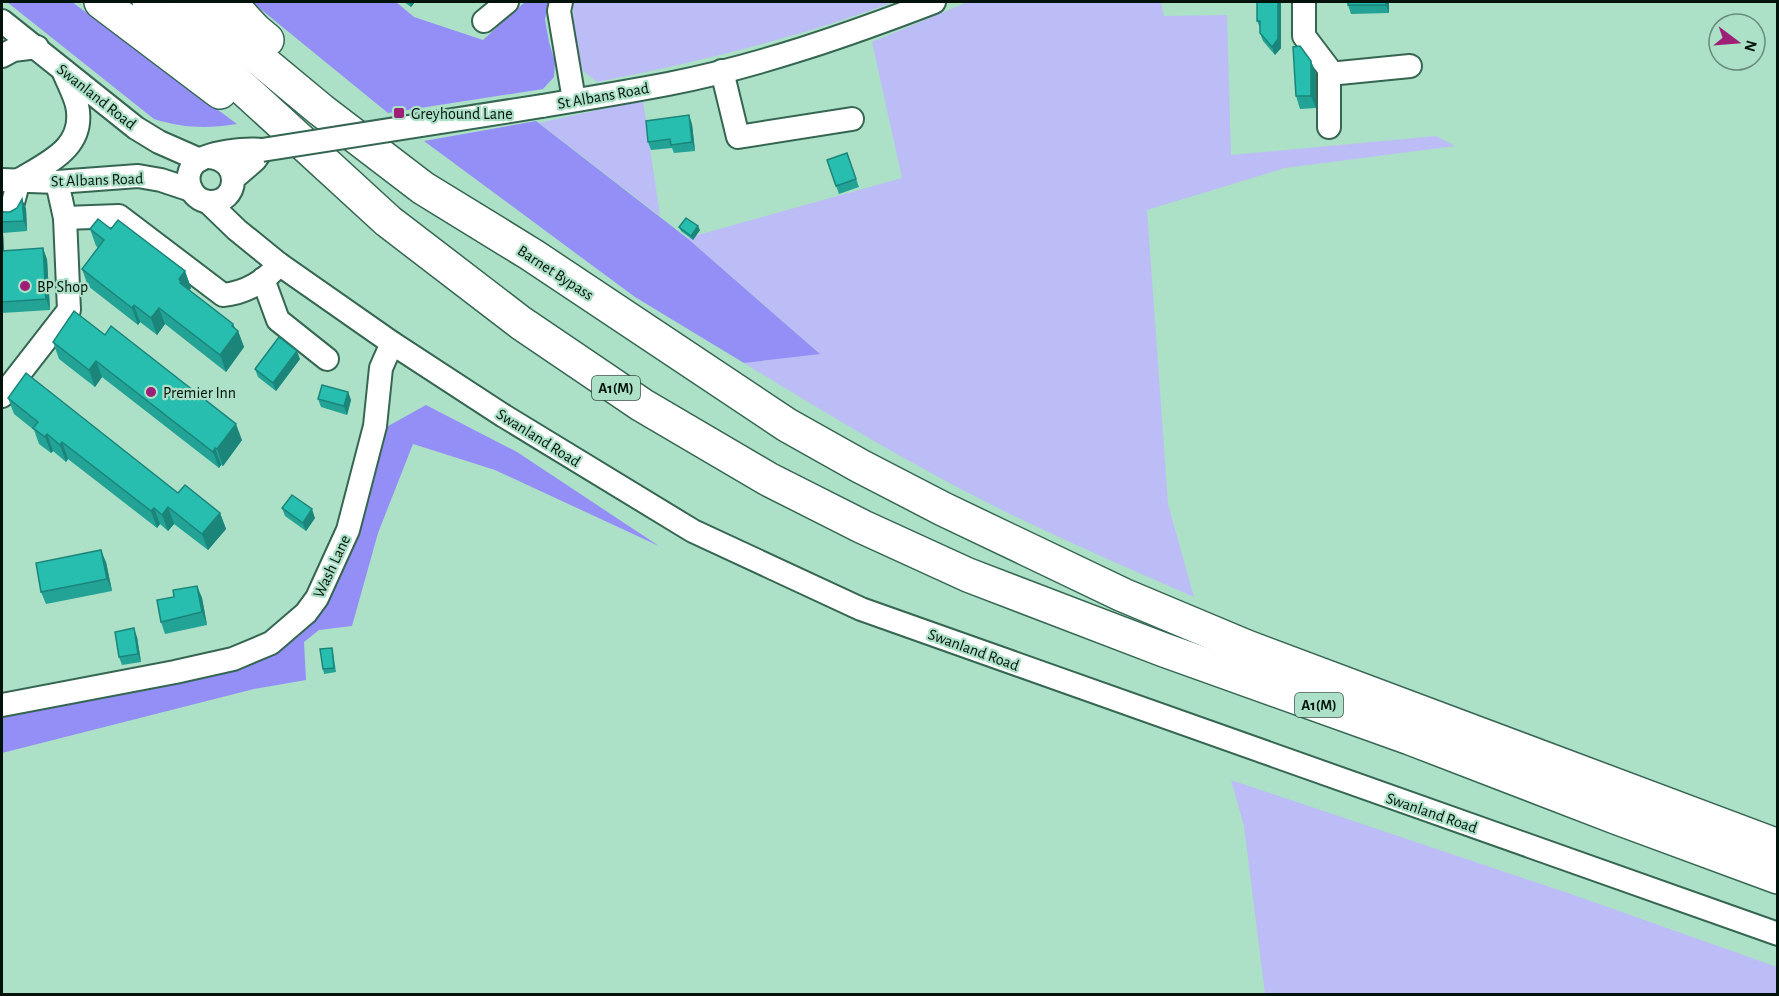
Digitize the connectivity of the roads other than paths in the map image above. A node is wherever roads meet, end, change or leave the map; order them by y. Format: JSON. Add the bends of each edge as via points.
{"nodes":[{"id":1,"x":101,"y":2,"type":"edge"},
{"id":2,"x":149,"y":2,"type":"edge"},
{"id":3,"x":192,"y":2,"type":"edge"},
{"id":4,"x":229,"y":2,"type":"edge"},
{"id":5,"x":507,"y":2,"type":"edge"},
{"id":6,"x":561,"y":2,"type":"edge"},
{"id":7,"x":934,"y":2,"type":"edge"},
{"id":8,"x":1304,"y":2,"type":"edge"},
{"id":9,"x":2,"y":21,"type":"edge"},
{"id":10,"x":484,"y":21,"type":"dead end"},
{"id":11,"x":37,"y":47,"type":"junction"},
{"id":12,"x":2,"y":56,"type":"edge"},
{"id":13,"x":1410,"y":66,"type":"dead end"},
{"id":14,"x":62,"y":69,"type":"junction"},
{"id":15,"x":722,"y":71,"type":"junction"},
{"id":16,"x":1329,"y":74,"type":"junction"},
{"id":17,"x":574,"y":100,"type":"junction"},
{"id":18,"x":852,"y":119,"type":"dead end"},
{"id":19,"x":1329,"y":127,"type":"dead end"},
{"id":20,"x":262,"y":150,"type":"junction"},
{"id":21,"x":204,"y":158,"type":"junction"},
{"id":22,"x":10,"y":180,"type":"edge"},
{"id":23,"x":57,"y":182,"type":"junction"},
{"id":24,"x":214,"y":192,"type":"junction"},
{"id":25,"x":11,"y":210,"type":"edge"},
{"id":26,"x":65,"y":218,"type":"junction"},
{"id":27,"x":388,"y":221,"type":"junction"},
{"id":28,"x":532,"y":255,"type":"junction"},
{"id":29,"x":271,"y":272,"type":"junction"},
{"id":30,"x":392,"y":343,"type":"junction"},
{"id":31,"x":327,"y":359,"type":"dead end"},
{"id":32,"x":2,"y":396,"type":"edge"},
{"id":33,"x":2,"y":705,"type":"edge"},
{"id":34,"x":1778,"y":846,"type":"edge"},
{"id":35,"x":1778,"y":876,"type":"edge"},
{"id":36,"x":1778,"y":934,"type":"edge"}],
"edges":[{"from":1,"to":27,"type":"highway","number":"A1(M)"},
{"from":2,"to":27,"type":"highway","number":"A1(M)"},
{"from":3,"to":28,"type":"highway","name":"Barnet Bypass","number":"A1(M)","via":[[321,110],[423,188]]},
{"from":4,"to":28,"type":"highway","number":"A1(M)","via":[[255,30]]},
{"from":5,"to":10,"type":"street"},
{"from":6,"to":17,"type":"street","via":[[559,11]]},
{"from":7,"to":15,"type":"street","name":"St Albans Road","via":[[878,24]]},
{"from":8,"to":16,"type":"street","via":[[1304,36]]},
{"from":9,"to":11,"type":"street","name":"Swanland Road"},
{"from":11,"to":12,"type":"street","via":[[13,50]]},
{"from":11,"to":14,"type":"street","name":"Swanland Road"},
{"from":13,"to":16,"type":"street"},
{"from":14,"to":21,"type":"street","name":"Swanland Road","via":[[136,128]]},
{"from":14,"to":22,"type":"street","via":[[76,105],[75,134],[65,152]]},
{"from":15,"to":17,"type":"street","name":"St Albans Road"},
{"from":15,"to":18,"type":"street","via":[[738,137]]},
{"from":16,"to":19,"type":"street"},
{"from":17,"to":20,"type":"street","name":"St Albans Road","bridge":true},
{"from":20,"to":21,"type":"street","name":"St Albans Road","via":[[249,148]]},
{"from":20,"to":24,"type":"street"},
{"from":21,"to":24,"type":"street","via":[[195,164],[189,177]]},
{"from":21,"to":24,"type":"street","name":"Swanland Road","via":[[224,161],[229,166]]},
{"from":22,"to":23,"type":"street","name":"St Albans Road"},
{"from":22,"to":25,"type":"street"},
{"from":23,"to":24,"type":"street","name":"St Albans Road","via":[[138,176]]},
{"from":23,"to":26,"type":"street"},
{"from":24,"to":29,"type":"street","name":"Swanland Road","via":[[237,230]]},
{"from":26,"to":29,"type":"street","via":[[119,216],[224,295],[237,293]]},
{"from":26,"to":32,"type":"street","via":[[69,310]]},
{"from":27,"to":35,"type":"highway","number":"A1(M)","via":[[521,323],[642,405],[768,479],[863,527],[968,575],[1164,650]]},
{"from":28,"to":34,"type":"highway","name":"Barnet Bypass","number":"A1(M)","via":[[787,425],[944,509],[1123,595],[1247,647]]},
{"from":29,"to":30,"type":"street","name":"Swanland Road"},
{"from":29,"to":31,"type":"street","via":[[278,320]]},
{"from":30,"to":33,"type":"street","name":"Wash Lane","via":[[381,368],[375,426],[348,530],[306,614],[271,643],[233,659]]},
{"from":30,"to":36,"type":"street","name":"Swanland Road","via":[[693,531],[861,609]]}]}
